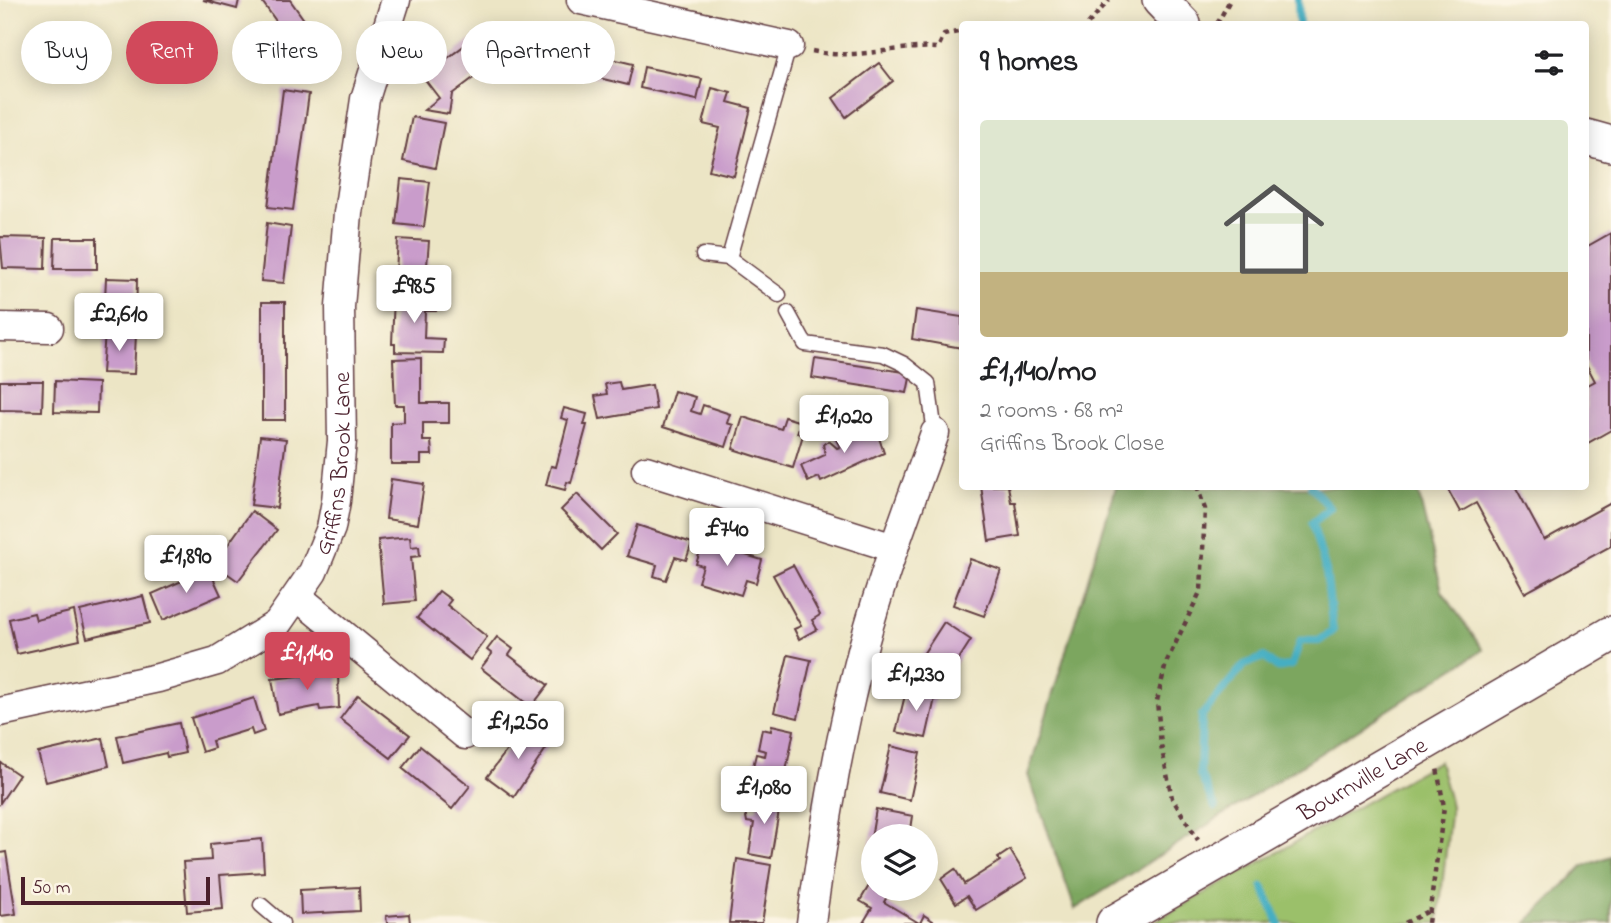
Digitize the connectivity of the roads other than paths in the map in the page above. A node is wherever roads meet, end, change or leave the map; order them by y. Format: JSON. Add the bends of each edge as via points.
{"nodes":[{"id":1,"x":396,"y":0,"type":"edge"},
{"id":2,"x":581,"y":0,"type":"edge"},
{"id":3,"x":789,"y":46,"type":"joint"},
{"id":4,"x":1589,"y":138,"type":"edge"},
{"id":5,"x":1611,"y":144,"type":"edge"},
{"id":6,"x":703,"y":255,"type":"dead end"},
{"id":7,"x":729,"y":258,"type":"junction"},
{"id":8,"x":779,"y":295,"type":"dead end"},
{"id":9,"x":788,"y":313,"type":"dead end"},
{"id":10,"x":0,"y":327,"type":"edge"},
{"id":11,"x":49,"y":328,"type":"dead end"},
{"id":12,"x":935,"y":433,"type":"joint"},
{"id":13,"x":646,"y":470,"type":"dead end"},
{"id":14,"x":894,"y":548,"type":"junction"},
{"id":15,"x":298,"y":597,"type":"junction"},
{"id":16,"x":1611,"y":634,"type":"edge"},
{"id":17,"x":0,"y":712,"type":"edge"},
{"id":18,"x":465,"y":734,"type":"dead end"},
{"id":19,"x":261,"y":905,"type":"dead end"},
{"id":20,"x":282,"y":923,"type":"edge"},
{"id":21,"x":811,"y":923,"type":"edge"},
{"id":22,"x":1114,"y":923,"type":"edge"}],
"edges":[{"from":1,"to":15,"type":"street","name":"Griffins Brook Lane","via":[[365,99],[348,213],[340,307],[342,441],[337,501],[331,528]]},
{"from":2,"to":3,"type":"street"},
{"from":3,"to":7,"type":"lane"},
{"from":4,"to":5,"type":"street"},
{"from":6,"to":7,"type":"lane"},
{"from":7,"to":8,"type":"lane"},
{"from":9,"to":12,"type":"lane","via":[[805,344],[883,354],[928,383]]},
{"from":10,"to":11,"type":"street"},
{"from":12,"to":14,"type":"street"},
{"from":13,"to":14,"type":"street"},
{"from":14,"to":21,"type":"street","via":[[857,669],[837,758]]},
{"from":15,"to":17,"type":"street","name":"Griffins Brook Lane","via":[[277,624],[217,661]]},
{"from":15,"to":18,"type":"street"},
{"from":16,"to":22,"type":"street","name":"Bournville Lane"},
{"from":19,"to":20,"type":"lane"}]}
